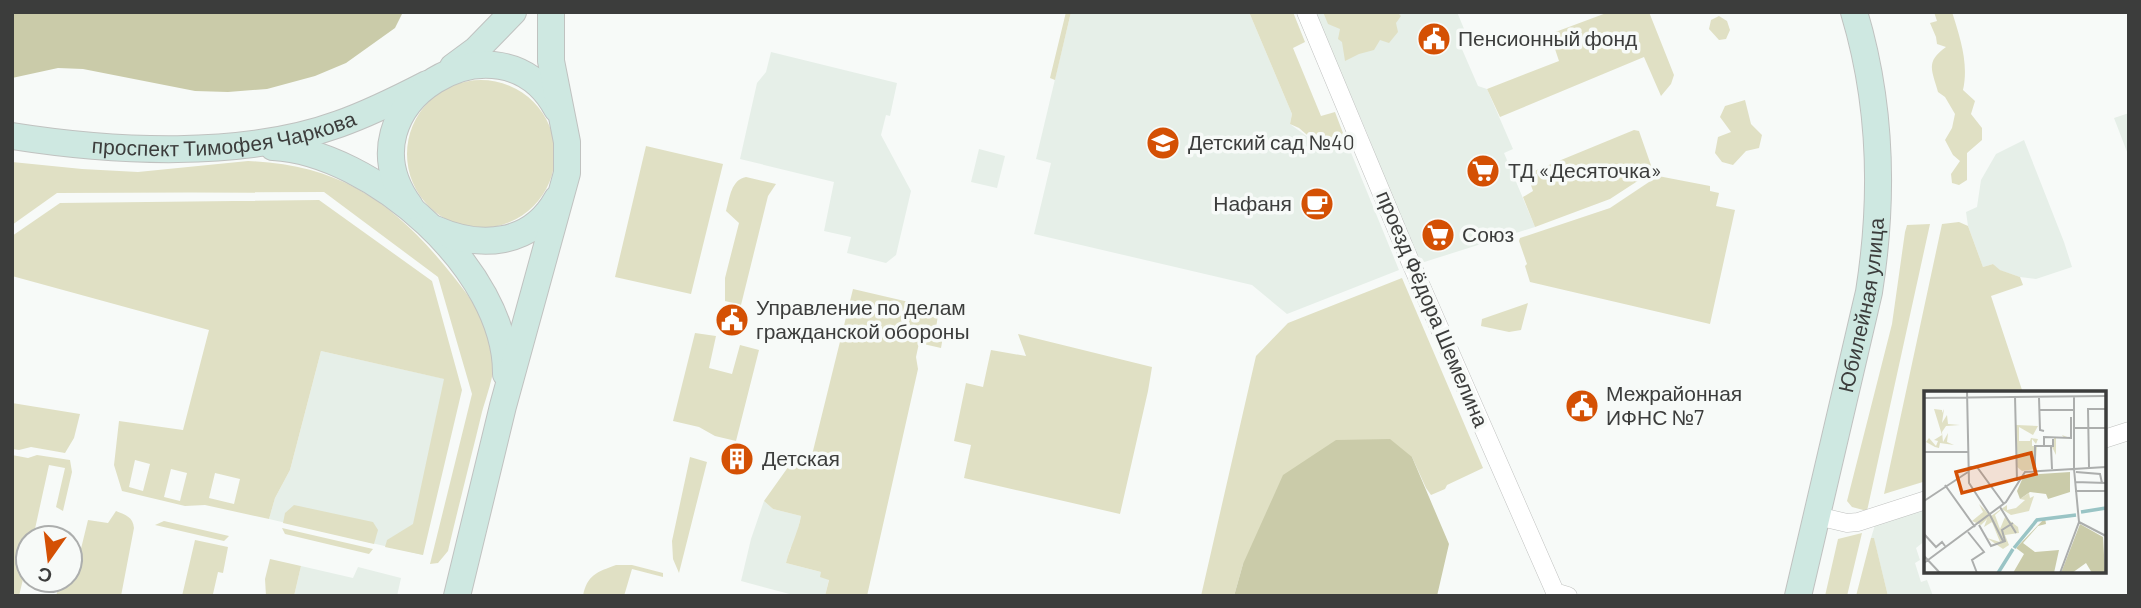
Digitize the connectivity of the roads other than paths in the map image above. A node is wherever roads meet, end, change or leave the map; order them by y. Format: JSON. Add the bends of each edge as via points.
{"nodes":[{"id":1,"x":513,"y":12,"type":"edge"},
{"id":2,"x":551,"y":12,"type":"edge"},
{"id":3,"x":1306,"y":12,"type":"edge"},
{"id":4,"x":1854,"y":12,"type":"edge"},
{"id":5,"x":435,"y":79,"type":"junction"},
{"id":6,"x":564,"y":123,"type":"junction"},
{"id":7,"x":12,"y":136,"type":"edge"},
{"id":8,"x":240,"y":145,"type":"junction"},
{"id":9,"x":564,"y":184,"type":"junction"},
{"id":10,"x":422,"y":219,"type":"junction"},
{"id":11,"x":503,"y":406,"type":"junction"},
{"id":12,"x":2129,"y":431,"type":"edge"},
{"id":13,"x":2106,"y":438,"type":"edge"},
{"id":14,"x":1924,"y":501,"type":"edge"},
{"id":15,"x":1817,"y":516,"type":"junction"},
{"id":16,"x":457,"y":596,"type":"edge"},
{"id":17,"x":1569,"y":596,"type":"edge"},
{"id":18,"x":1798,"y":596,"type":"edge"}],
"edges":[{"from":1,"to":5,"type":"main road","via":[[476,50]]},
{"from":2,"to":6,"type":"main road","via":[[551,61]]},
{"from":3,"to":17,"type":"street","name":"проезд Фёдора Шемелина","via":[[1555,592]]},
{"from":4,"to":15,"type":"main road","name":"Юбилейная улица","via":[[1874,101],[1879,213],[1869,292]]},
{"from":5,"to":6,"type":"main road","via":[[485,64],[508,67],[548,94]]},
{"from":5,"to":8,"type":"main road","name":"проспект Тимофея Чаркова","via":[[338,125]]},
{"from":5,"to":10,"type":"main road","via":[[409,102],[392,135],[392,170],[398,191]]},
{"from":6,"to":9,"type":"main road","via":[[568,158]]},
{"from":7,"to":8,"type":"main road","name":"проспект Тимофея Чаркова","via":[[119,148]]},
{"from":8,"to":10,"type":"main road","via":[[288,148],[335,161]]},
{"from":9,"to":10,"type":"main road","via":[[541,220],[525,232],[491,242],[451,236]]},
{"from":9,"to":11,"type":"main road"},
{"from":10,"to":11,"type":"main road","via":[[474,278],[498,324],[506,361]]},
{"from":11,"to":16,"type":"main road"},
{"from":12,"to":13,"type":"street"},
{"from":14,"to":15,"type":"street","via":[[1858,522]]},
{"from":15,"to":18,"type":"main road","name":"Юбилейная улица"}]}
